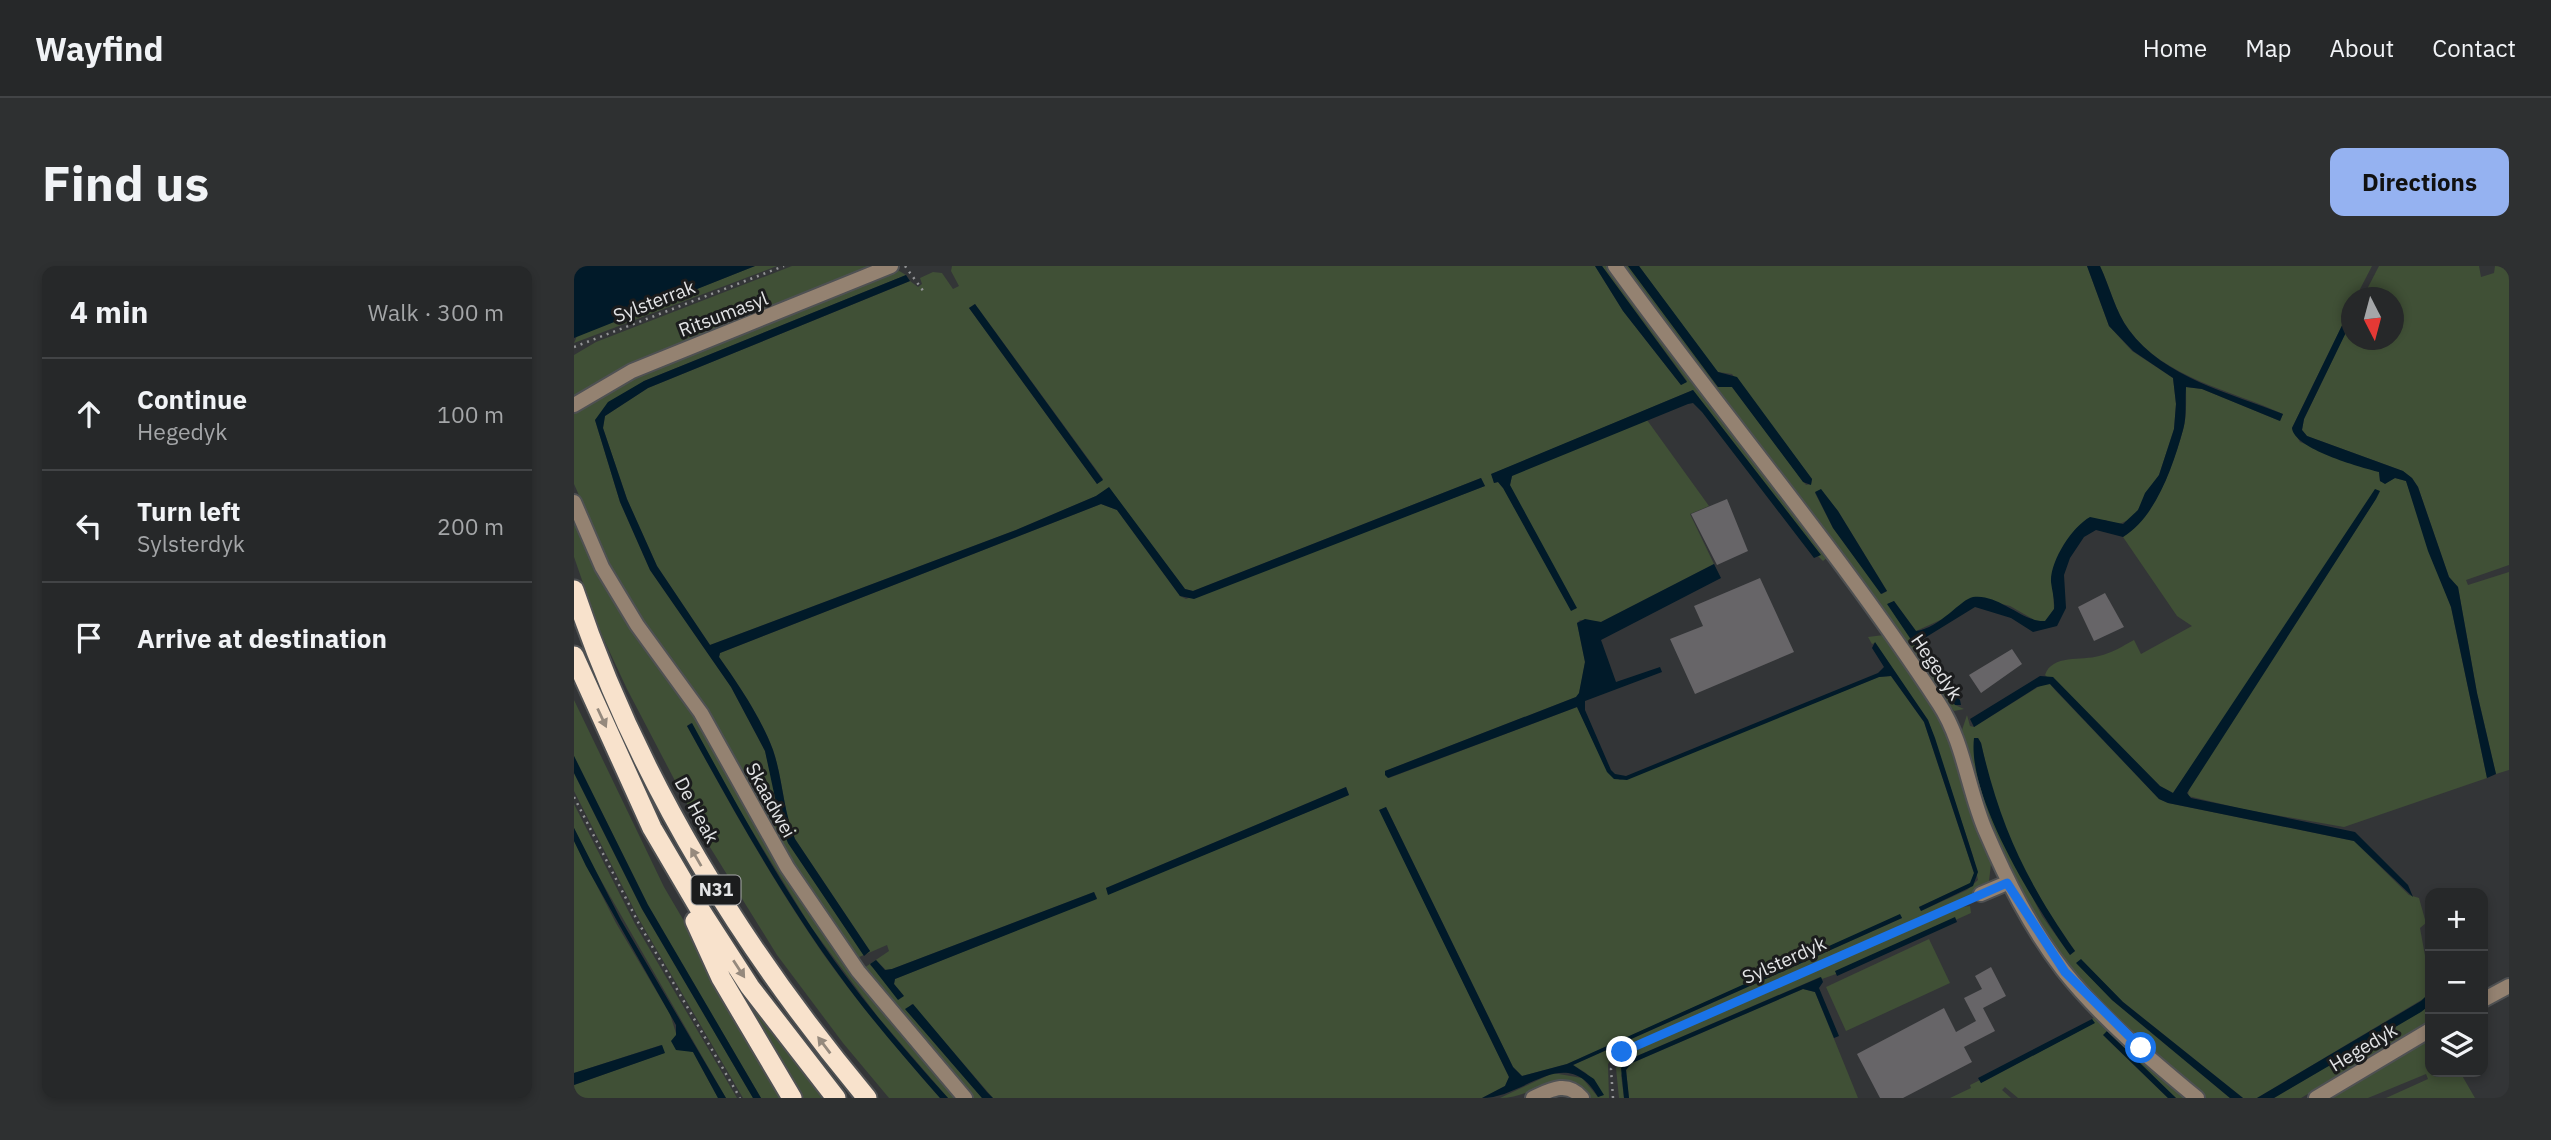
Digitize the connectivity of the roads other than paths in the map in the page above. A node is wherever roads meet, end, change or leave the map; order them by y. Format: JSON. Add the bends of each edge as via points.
{"nodes":[{"id":1,"x":891,"y":266,"type":"edge"},
{"id":2,"x":1615,"y":266,"type":"edge"},
{"id":3,"x":574,"y":405,"type":"edge"},
{"id":4,"x":574,"y":502,"type":"edge"},
{"id":5,"x":574,"y":590,"type":"edge"},
{"id":6,"x":574,"y":656,"type":"edge"},
{"id":7,"x":652,"y":828,"type":"junction"},
{"id":8,"x":2007,"y":883,"type":"junction"},
{"id":9,"x":1981,"y":894,"type":"road end"},
{"id":10,"x":2509,"y":986,"type":"edge"},
{"id":11,"x":2488,"y":997,"type":"edge"},
{"id":12,"x":2425,"y":1033,"type":"edge"},
{"id":13,"x":792,"y":1098,"type":"edge"},
{"id":14,"x":836,"y":1098,"type":"edge"},
{"id":15,"x":867,"y":1098,"type":"edge"},
{"id":16,"x":965,"y":1098,"type":"edge"},
{"id":17,"x":1533,"y":1098,"type":"edge"},
{"id":18,"x":1582,"y":1098,"type":"edge"},
{"id":19,"x":2197,"y":1098,"type":"edge"},
{"id":20,"x":2316,"y":1098,"type":"edge"}],
"edges":[{"from":1,"to":3,"type":"street","name":"Ritsumasyl","via":[[632,371]]},
{"from":2,"to":8,"type":"street","name":"Hegedyk","via":[[1839,561],[1939,703]]},
{"from":4,"to":16,"type":"street","name":"Skaadwei","via":[[602,567],[637,625],[701,713],[787,867],[858,971]]},
{"from":15,"to":5,"type":"highway","name":"De Heak","number":"N31","one_way":true,"via":[[786,996],[701,866],[634,737]]},
{"from":6,"to":7,"type":"highway","number":"N31","one_way":true},
{"from":7,"to":13,"type":"highway","number":"N31","via":[[721,978]]},
{"from":7,"to":14,"type":"highway","number":"N31","one_way":true,"via":[[750,987]]},
{"from":8,"to":9,"type":"street"},
{"from":8,"to":19,"type":"street","name":"Hegedyk","via":[[2065,972]]},
{"from":10,"to":11,"type":"street"},
{"from":12,"to":20,"type":"street","name":"Hegedyk"},
{"from":17,"to":18,"type":"street","via":[[1562,1087]]}]}
